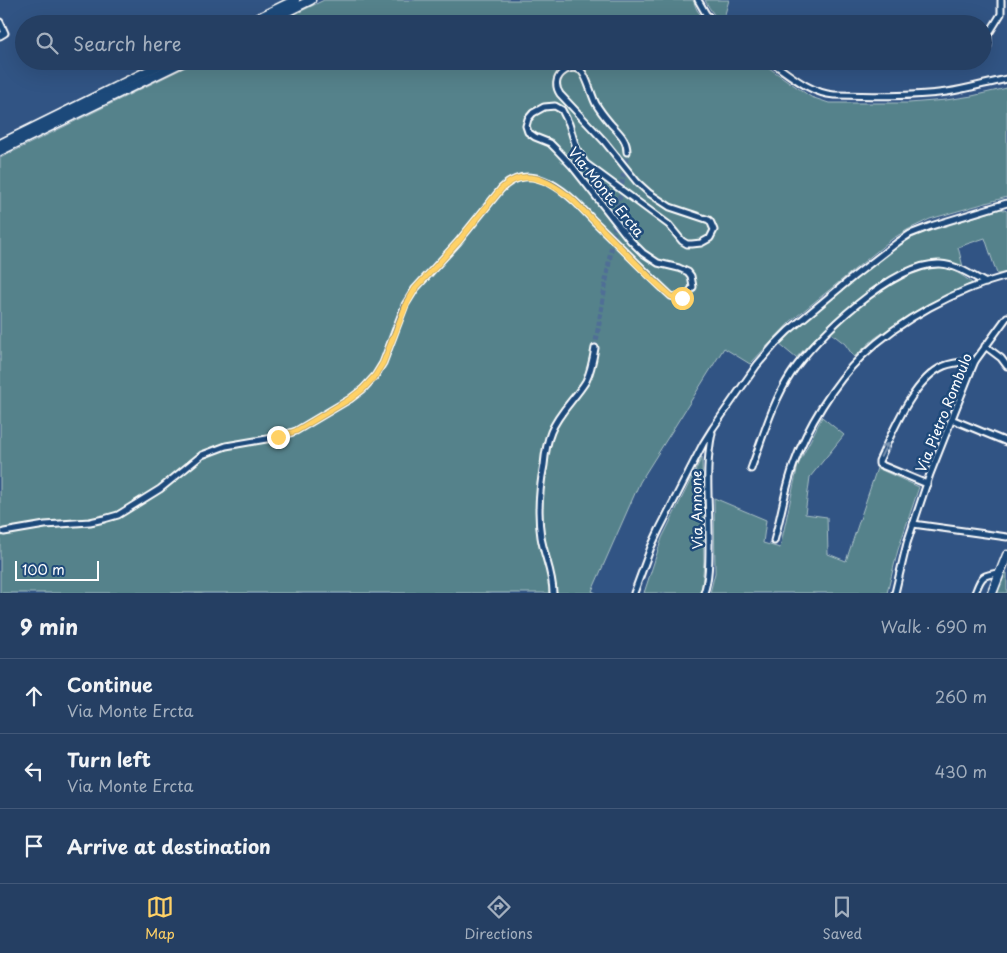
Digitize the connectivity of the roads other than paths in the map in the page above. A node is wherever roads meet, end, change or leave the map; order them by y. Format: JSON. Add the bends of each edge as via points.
{"nodes":[{"id":1,"x":293,"y":0,"type":"edge"},
{"id":2,"x":311,"y":0,"type":"edge"},
{"id":3,"x":698,"y":0,"type":"edge"},
{"id":4,"x":1001,"y":0,"type":"edge"},
{"id":5,"x":264,"y":15,"type":"edge"},
{"id":6,"x":280,"y":15,"type":"edge"},
{"id":7,"x":707,"y":15,"type":"edge"},
{"id":8,"x":0,"y":22,"type":"edge"},
{"id":9,"x":992,"y":29,"type":"edge"},
{"id":10,"x":0,"y":36,"type":"edge"},
{"id":11,"x":150,"y":70,"type":"edge"},
{"id":12,"x":166,"y":70,"type":"edge"},
{"id":13,"x":568,"y":70,"type":"edge"},
{"id":14,"x":581,"y":70,"type":"edge"},
{"id":15,"x":783,"y":70,"type":"edge"},
{"id":16,"x":1007,"y":79,"type":"edge"},
{"id":17,"x":0,"y":144,"type":"edge"},
{"id":18,"x":0,"y":151,"type":"edge"},
{"id":19,"x":627,"y":152,"type":"tunnel mouth"},
{"id":20,"x":1007,"y":203,"type":"edge"},
{"id":21,"x":1007,"y":276,"type":"edge"},
{"id":22,"x":986,"y":283,"type":"junction"},
{"id":23,"x":1007,"y":318,"type":"edge"},
{"id":24,"x":985,"y":346,"type":"junction"},
{"id":25,"x":595,"y":348,"type":"tunnel mouth"},
{"id":26,"x":975,"y":361,"type":"junction"},
{"id":27,"x":1007,"y":366,"type":"edge"},
{"id":28,"x":951,"y":419,"type":"junction"},
{"id":29,"x":713,"y":428,"type":"junction"},
{"id":30,"x":1007,"y":442,"type":"edge"},
{"id":31,"x":751,"y":469,"type":"dead end"},
{"id":32,"x":926,"y":484,"type":"junction"},
{"id":33,"x":913,"y":524,"type":"junction"},
{"id":34,"x":4,"y":532,"type":"dead end"},
{"id":35,"x":1007,"y":537,"type":"edge"},
{"id":36,"x":774,"y":541,"type":"dead end"},
{"id":37,"x":1007,"y":555,"type":"edge"},
{"id":38,"x":1000,"y":574,"type":"junction"},
{"id":39,"x":553,"y":593,"type":"edge"},
{"id":40,"x":634,"y":593,"type":"edge"},
{"id":41,"x":704,"y":593,"type":"edge"},
{"id":42,"x":895,"y":593,"type":"edge"},
{"id":43,"x":975,"y":593,"type":"edge"},
{"id":44,"x":992,"y":593,"type":"edge"}],
"edges":[{"from":1,"to":5,"type":"street"},
{"from":2,"to":6,"type":"street"},
{"from":3,"to":7,"type":"street"},
{"from":4,"to":9,"type":"street","via":[[1001,14]]},
{"from":8,"to":10,"type":"street","via":[[5,33]]},
{"from":11,"to":17,"type":"street"},
{"from":12,"to":18,"type":"street"},
{"from":13,"to":34,"type":"street","name":"Via Monte Ercta","via":[[556,82],[560,94],[637,182],[670,207],[709,220],[714,230],[710,238],[702,243],[682,241],[668,225],[585,163],[576,147],[567,117],[559,108],[544,107],[533,113],[526,129],[531,135],[550,143],[572,166],[644,253],[658,263],[688,272],[693,287],[687,295],[671,296],[558,188],[535,178],[515,178],[501,189],[415,289],[383,363],[375,376],[350,399],[296,431],[226,446],[202,455],[160,489],[104,520],[49,524]]},
{"from":14,"to":19,"type":"street","name":"Via Monte Ercta","via":[[600,110],[626,142]]},
{"from":15,"to":16,"type":"street","via":[[815,91],[834,95],[925,94]]},
{"from":20,"to":29,"type":"street","via":[[910,234],[885,251],[776,343]]},
{"from":21,"to":22,"type":"street"},
{"from":22,"to":31,"type":"street","via":[[953,266],[924,266],[885,285],[853,308],[818,341],[790,375]]},
{"from":22,"to":36,"type":"street","via":[[954,296],[902,325],[878,342],[837,386],[813,422],[794,464]]},
{"from":23,"to":24,"type":"street","name":"Via Pietro Rombulo"},
{"from":24,"to":26,"type":"street","name":"Via Pietro Rombulo"},
{"from":24,"to":27,"type":"street"},
{"from":25,"to":39,"type":"street","via":[[585,382],[557,419],[546,448],[538,510]]},
{"from":26,"to":28,"type":"street","name":"Via Pietro Rombulo"},
{"from":32,"to":26,"type":"street","one_way":true,"via":[[878,461],[905,408],[927,378],[943,366]]},
{"from":28,"to":30,"type":"street"},
{"from":28,"to":32,"type":"street","name":"Via Pietro Rombulo"},
{"from":29,"to":40,"type":"street","via":[[659,530]]},
{"from":29,"to":41,"type":"street","name":"Via Annone","via":[[708,463],[709,570]]},
{"from":32,"to":33,"type":"street","name":"Via Pietro Rombulo"},
{"from":33,"to":35,"type":"street"},
{"from":33,"to":42,"type":"street","name":"Via Pietro Rombulo"},
{"from":37,"to":38,"type":"street"},
{"from":38,"to":43,"type":"street","via":[[981,578]]},
{"from":38,"to":44,"type":"street"}]}
